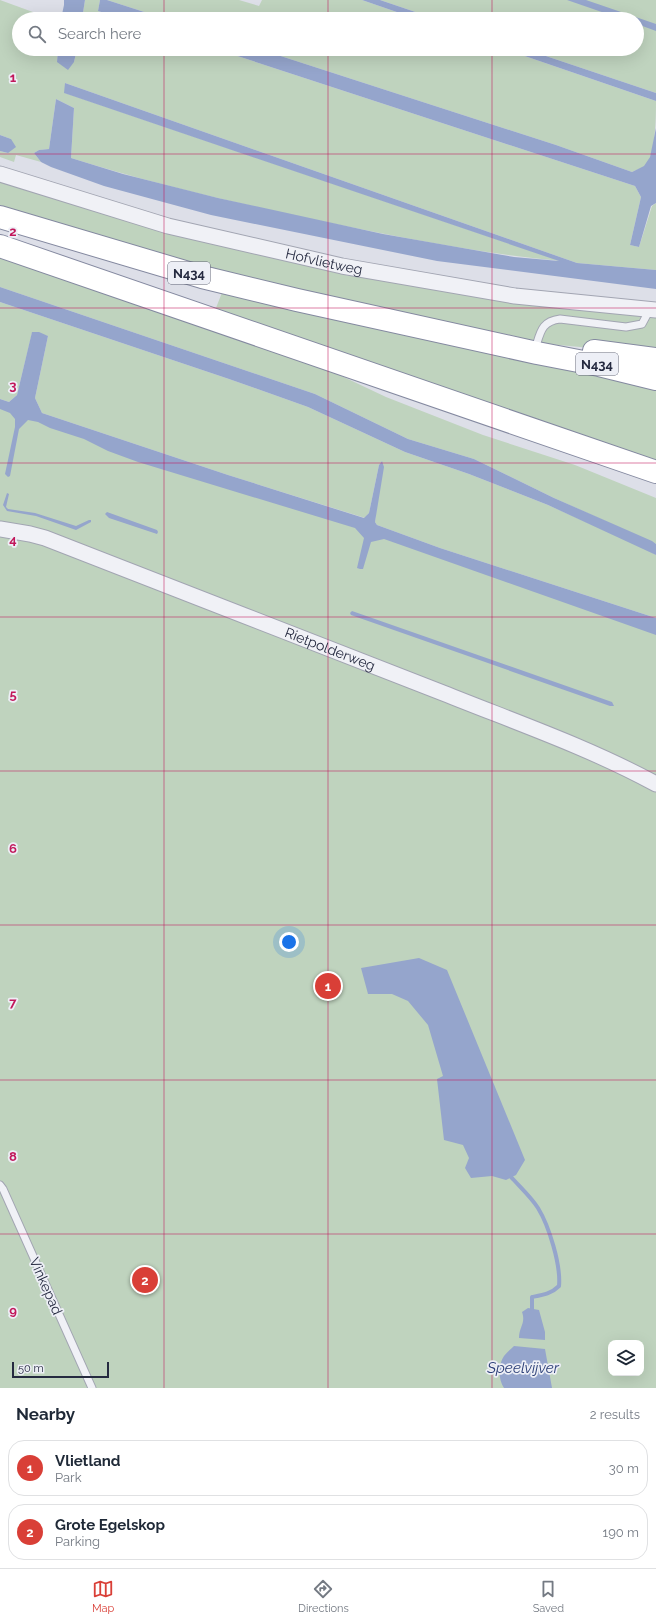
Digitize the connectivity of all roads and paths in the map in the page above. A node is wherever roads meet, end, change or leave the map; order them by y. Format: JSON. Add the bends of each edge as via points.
{"nodes":[{"id":1,"x":0,"y":174,"type":"edge"},
{"id":2,"x":0,"y":217,"type":"edge"},
{"id":3,"x":0,"y":246,"type":"edge"},
{"id":4,"x":653,"y":309,"type":"edge"},
{"id":5,"x":428,"y":328,"type":"junction"},
{"id":6,"x":537,"y":343,"type":"junction"},
{"id":7,"x":656,"y":359,"type":"edge"},
{"id":8,"x":656,"y":379,"type":"edge"},
{"id":9,"x":584,"y":448,"type":"junction"},
{"id":10,"x":656,"y":472,"type":"edge"},
{"id":11,"x":656,"y":487,"type":"edge"},
{"id":12,"x":0,"y":529,"type":"edge"},
{"id":13,"x":656,"y":784,"type":"edge"},
{"id":14,"x":0,"y":1185,"type":"edge"},
{"id":15,"x":92,"y":1388,"type":"edge"}],
"edges":[{"from":1,"to":4,"type":"street","name":"Hofvlietweg","via":[[168,226],[342,266],[515,296]]},
{"from":2,"to":5,"type":"highway","number":"N434","via":[[209,279]]},
{"from":3,"to":9,"type":"highway","number":"N434"},
{"from":4,"to":6,"type":"lane","via":[[642,324],[626,327],[551,320],[540,333]]},
{"from":5,"to":6,"type":"highway","number":"N434"},
{"from":5,"to":8,"type":"highway","number":"N434"},
{"from":6,"to":7,"type":"highway","number":"N434"},
{"from":9,"to":10,"type":"highway","number":"N434"},
{"from":9,"to":11,"type":"highway","number":"N434"},
{"from":12,"to":13,"type":"street","name":"Rietpolderweg","via":[[45,538],[537,729],[623,766]]},
{"from":14,"to":15,"type":"lane","name":"Vinkepad"}]}
